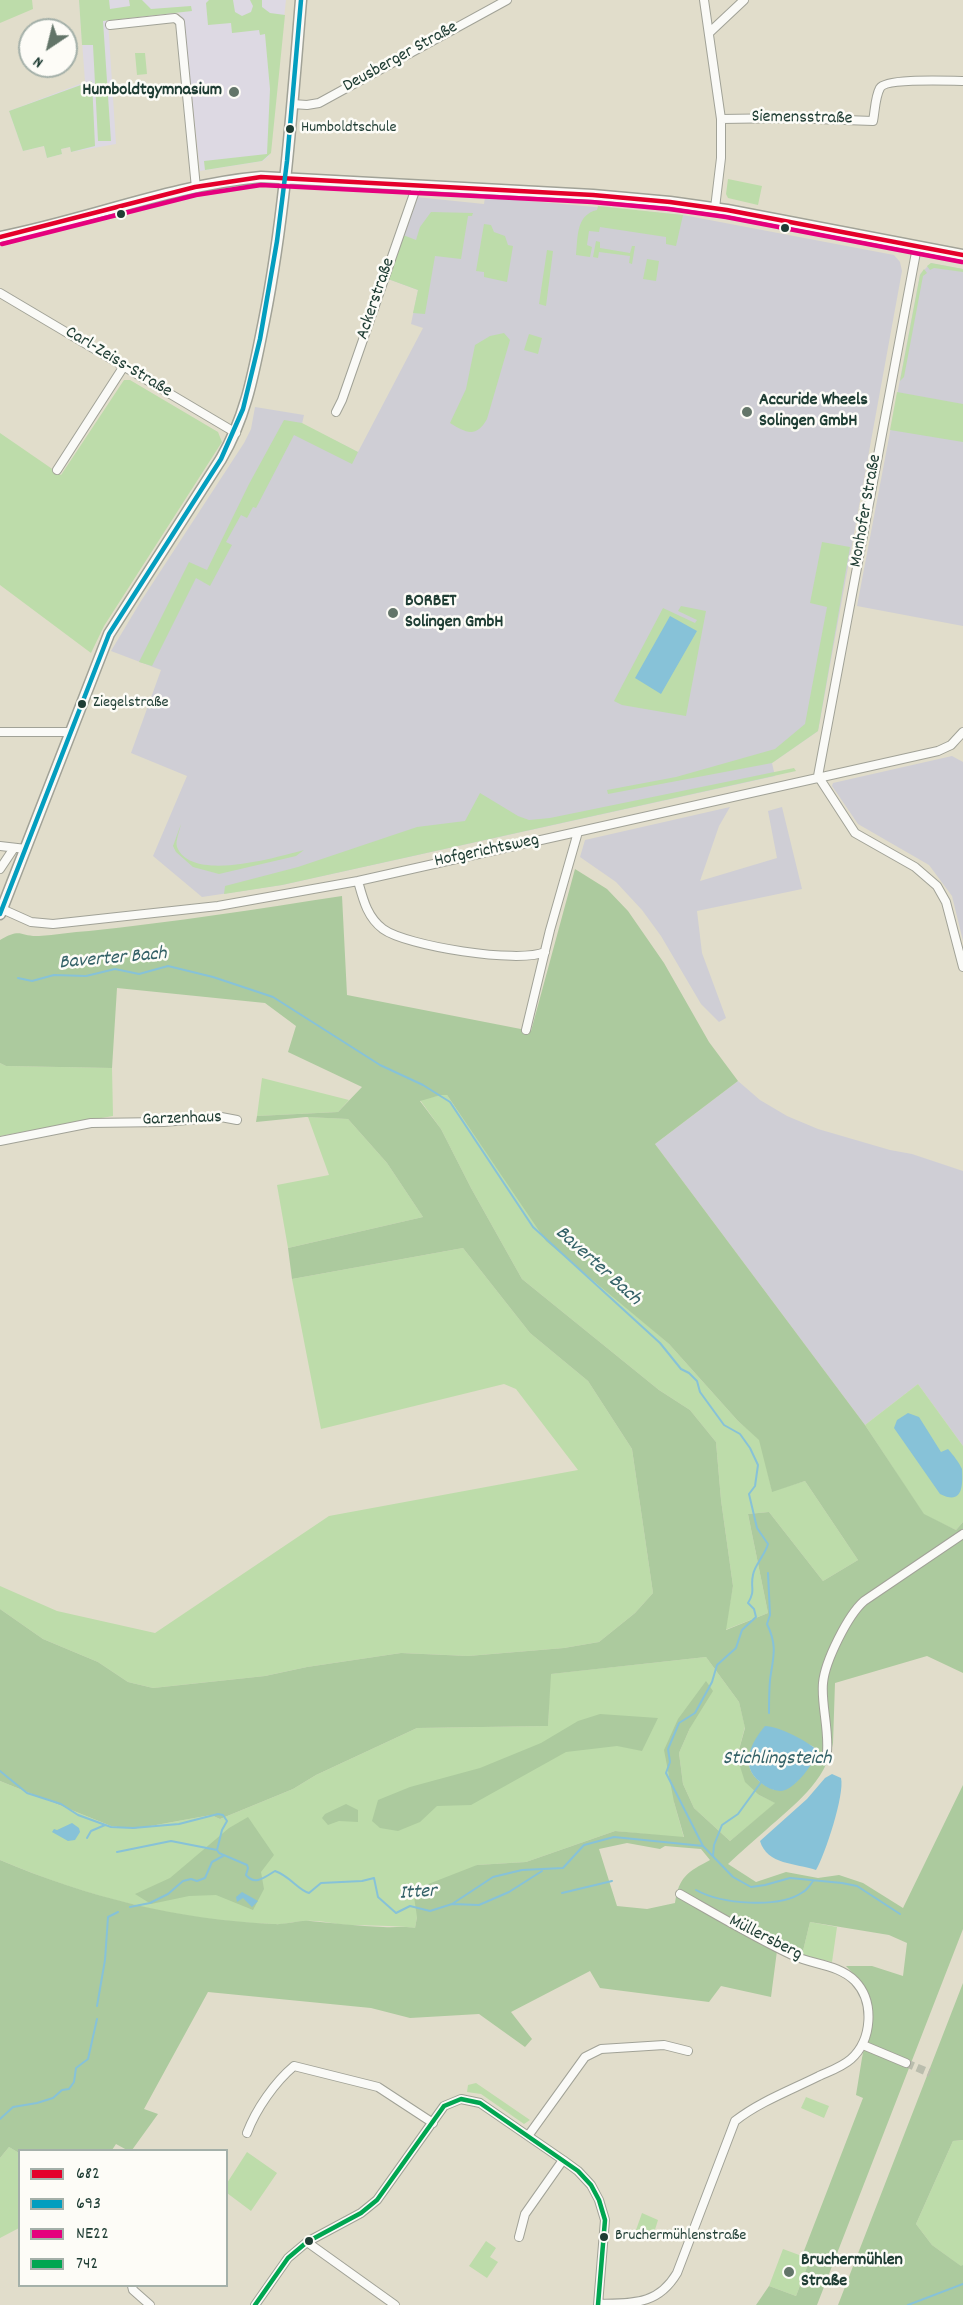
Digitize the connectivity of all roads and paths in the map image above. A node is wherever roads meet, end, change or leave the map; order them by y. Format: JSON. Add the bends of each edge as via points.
{"nodes":[{"id":1,"x":301,"y":0,"type":"edge"},
{"id":2,"x":507,"y":0,"type":"edge"},
{"id":3,"x":704,"y":0,"type":"edge"},
{"id":4,"x":744,"y":0,"type":"edge"},
{"id":5,"x":110,"y":25,"type":"dead end"},
{"id":6,"x":710,"y":32,"type":"junction"},
{"id":7,"x":963,"y":81,"type":"edge"},
{"id":8,"x":292,"y":104,"type":"junction"},
{"id":9,"x":721,"y":120,"type":"junction"},
{"id":10,"x":286,"y":178,"type":"junction"},
{"id":11,"x":417,"y":185,"type":"junction"},
{"id":12,"x":196,"y":188,"type":"junction"},
{"id":13,"x":715,"y":208,"type":"junction"},
{"id":14,"x":0,"y":237,"type":"edge"},
{"id":15,"x":917,"y":247,"type":"junction"},
{"id":16,"x":963,"y":255,"type":"edge"},
{"id":17,"x":0,"y":293,"type":"edge"},
{"id":18,"x":124,"y":366,"type":"junction"},
{"id":19,"x":336,"y":412,"type":"dead end"},
{"id":20,"x":236,"y":433,"type":"junction"},
{"id":21,"x":57,"y":470,"type":"dead end"},
{"id":22,"x":0,"y":732,"type":"edge"},
{"id":23,"x":70,"y":732,"type":"junction"},
{"id":24,"x":963,"y":732,"type":"edge"},
{"id":25,"x":818,"y":776,"type":"junction"},
{"id":26,"x":578,"y":832,"type":"junction"},
{"id":27,"x":0,"y":846,"type":"edge"},
{"id":28,"x":20,"y":849,"type":"junction"},
{"id":29,"x":0,"y":868,"type":"edge"},
{"id":30,"x":358,"y":881,"type":"junction"},
{"id":31,"x":1,"y":912,"type":"edge"},
{"id":32,"x":545,"y":952,"type":"junction"},
{"id":33,"x":963,"y":967,"type":"edge"},
{"id":34,"x":526,"y":1030,"type":"dead end"},
{"id":35,"x":237,"y":1120,"type":"dead end"},
{"id":36,"x":0,"y":1141,"type":"edge"},
{"id":37,"x":963,"y":1534,"type":"edge"},
{"id":38,"x":827,"y":1752,"type":"dead end"},
{"id":39,"x":680,"y":1894,"type":"dead end"},
{"id":40,"x":863,"y":2045,"type":"junction"},
{"id":41,"x":688,"y":2051,"type":"dead end"},
{"id":42,"x":906,"y":2063,"type":"tunnel mouth"},
{"id":43,"x":432,"y":2122,"type":"junction"},
{"id":44,"x":248,"y":2133,"type":"dead end"},
{"id":45,"x":528,"y":2136,"type":"junction"},
{"id":46,"x":563,"y":2160,"type":"junction"},
{"id":47,"x":519,"y":2237,"type":"dead end"},
{"id":48,"x":307,"y":2242,"type":"junction"},
{"id":49,"x":132,"y":2287,"type":"edge"},
{"id":50,"x":150,"y":2305,"type":"edge"},
{"id":51,"x":255,"y":2305,"type":"edge"},
{"id":52,"x":395,"y":2305,"type":"edge"},
{"id":53,"x":598,"y":2305,"type":"edge"}],
"edges":[{"from":1,"to":8,"type":"main road"},
{"from":2,"to":8,"type":"street","name":"Deusberger Straße","via":[[318,103]]},
{"from":3,"to":6,"type":"street"},
{"from":4,"to":6,"type":"street"},
{"from":5,"to":12,"type":"street","via":[[175,18],[179,21]]},
{"from":6,"to":9,"type":"street"},
{"from":7,"to":9,"type":"street","name":"Siemensstraße","via":[[883,85],[873,121]]},
{"from":8,"to":10,"type":"main road"},
{"from":9,"to":13,"type":"street"},
{"from":10,"to":11,"type":"main road"},
{"from":10,"to":12,"type":"main road","via":[[230,180]]},
{"from":10,"to":20,"type":"main road","via":[[262,333]]},
{"from":11,"to":13,"type":"main road","via":[[592,195]]},
{"from":11,"to":19,"type":"street","name":"Ackerstraße"},
{"from":12,"to":14,"type":"main road"},
{"from":13,"to":15,"type":"main road"},
{"from":15,"to":16,"type":"main road"},
{"from":15,"to":25,"type":"street","name":"Monhofer Straße"},
{"from":17,"to":18,"type":"street","name":"Carl-Zeiss-Straße"},
{"from":18,"to":20,"type":"street","name":"Carl-Zeiss-Straße"},
{"from":18,"to":21,"type":"street"},
{"from":20,"to":23,"type":"main road","via":[[109,634]]},
{"from":22,"to":23,"type":"street"},
{"from":23,"to":28,"type":"main road"},
{"from":24,"to":25,"type":"street","name":"Hofgerichtsweg","via":[[955,742],[938,751]]},
{"from":25,"to":26,"type":"street","name":"Hofgerichtsweg"},
{"from":25,"to":33,"type":"street","via":[[855,833],[920,871],[942,893]]},
{"from":26,"to":30,"type":"street","name":"Hofgerichtsweg"},
{"from":26,"to":32,"type":"street"},
{"from":27,"to":28,"type":"street"},
{"from":28,"to":29,"type":"street"},
{"from":28,"to":31,"type":"main road"},
{"from":30,"to":31,"type":"street","name":"Hofgerichtsweg","via":[[218,906],[53,924]]},
{"from":30,"to":32,"type":"street","via":[[370,915],[393,935],[473,952],[533,956]]},
{"from":32,"to":34,"type":"street"},
{"from":35,"to":36,"type":"street","name":"Garzenhaus","via":[[220,1117],[77,1125]]},
{"from":37,"to":38,"type":"street","via":[[864,1601],[854,1612],[825,1672]]},
{"from":39,"to":40,"type":"street","name":"Müllersberg","via":[[794,1956],[845,1973],[857,1983],[869,2012]]},
{"from":40,"to":42,"type":"street"},
{"from":40,"to":53,"type":"street","via":[[845,2064],[735,2121],[677,2272],[666,2290],[641,2303]]},
{"from":41,"to":45,"type":"street","via":[[664,2045],[601,2049],[585,2056]]},
{"from":43,"to":44,"type":"street","via":[[378,2087],[294,2066],[253,2118]]},
{"from":43,"to":45,"type":"street","via":[[444,2106],[461,2099],[480,2103]]},
{"from":43,"to":48,"type":"street","via":[[371,2206]]},
{"from":45,"to":46,"type":"street"},
{"from":46,"to":47,"type":"street","via":[[525,2214]]},
{"from":46,"to":53,"type":"street","via":[[591,2185],[605,2220]]},
{"from":48,"to":51,"type":"street","via":[[288,2258]]},
{"from":48,"to":52,"type":"street"},
{"from":49,"to":50,"type":"street"}]}
